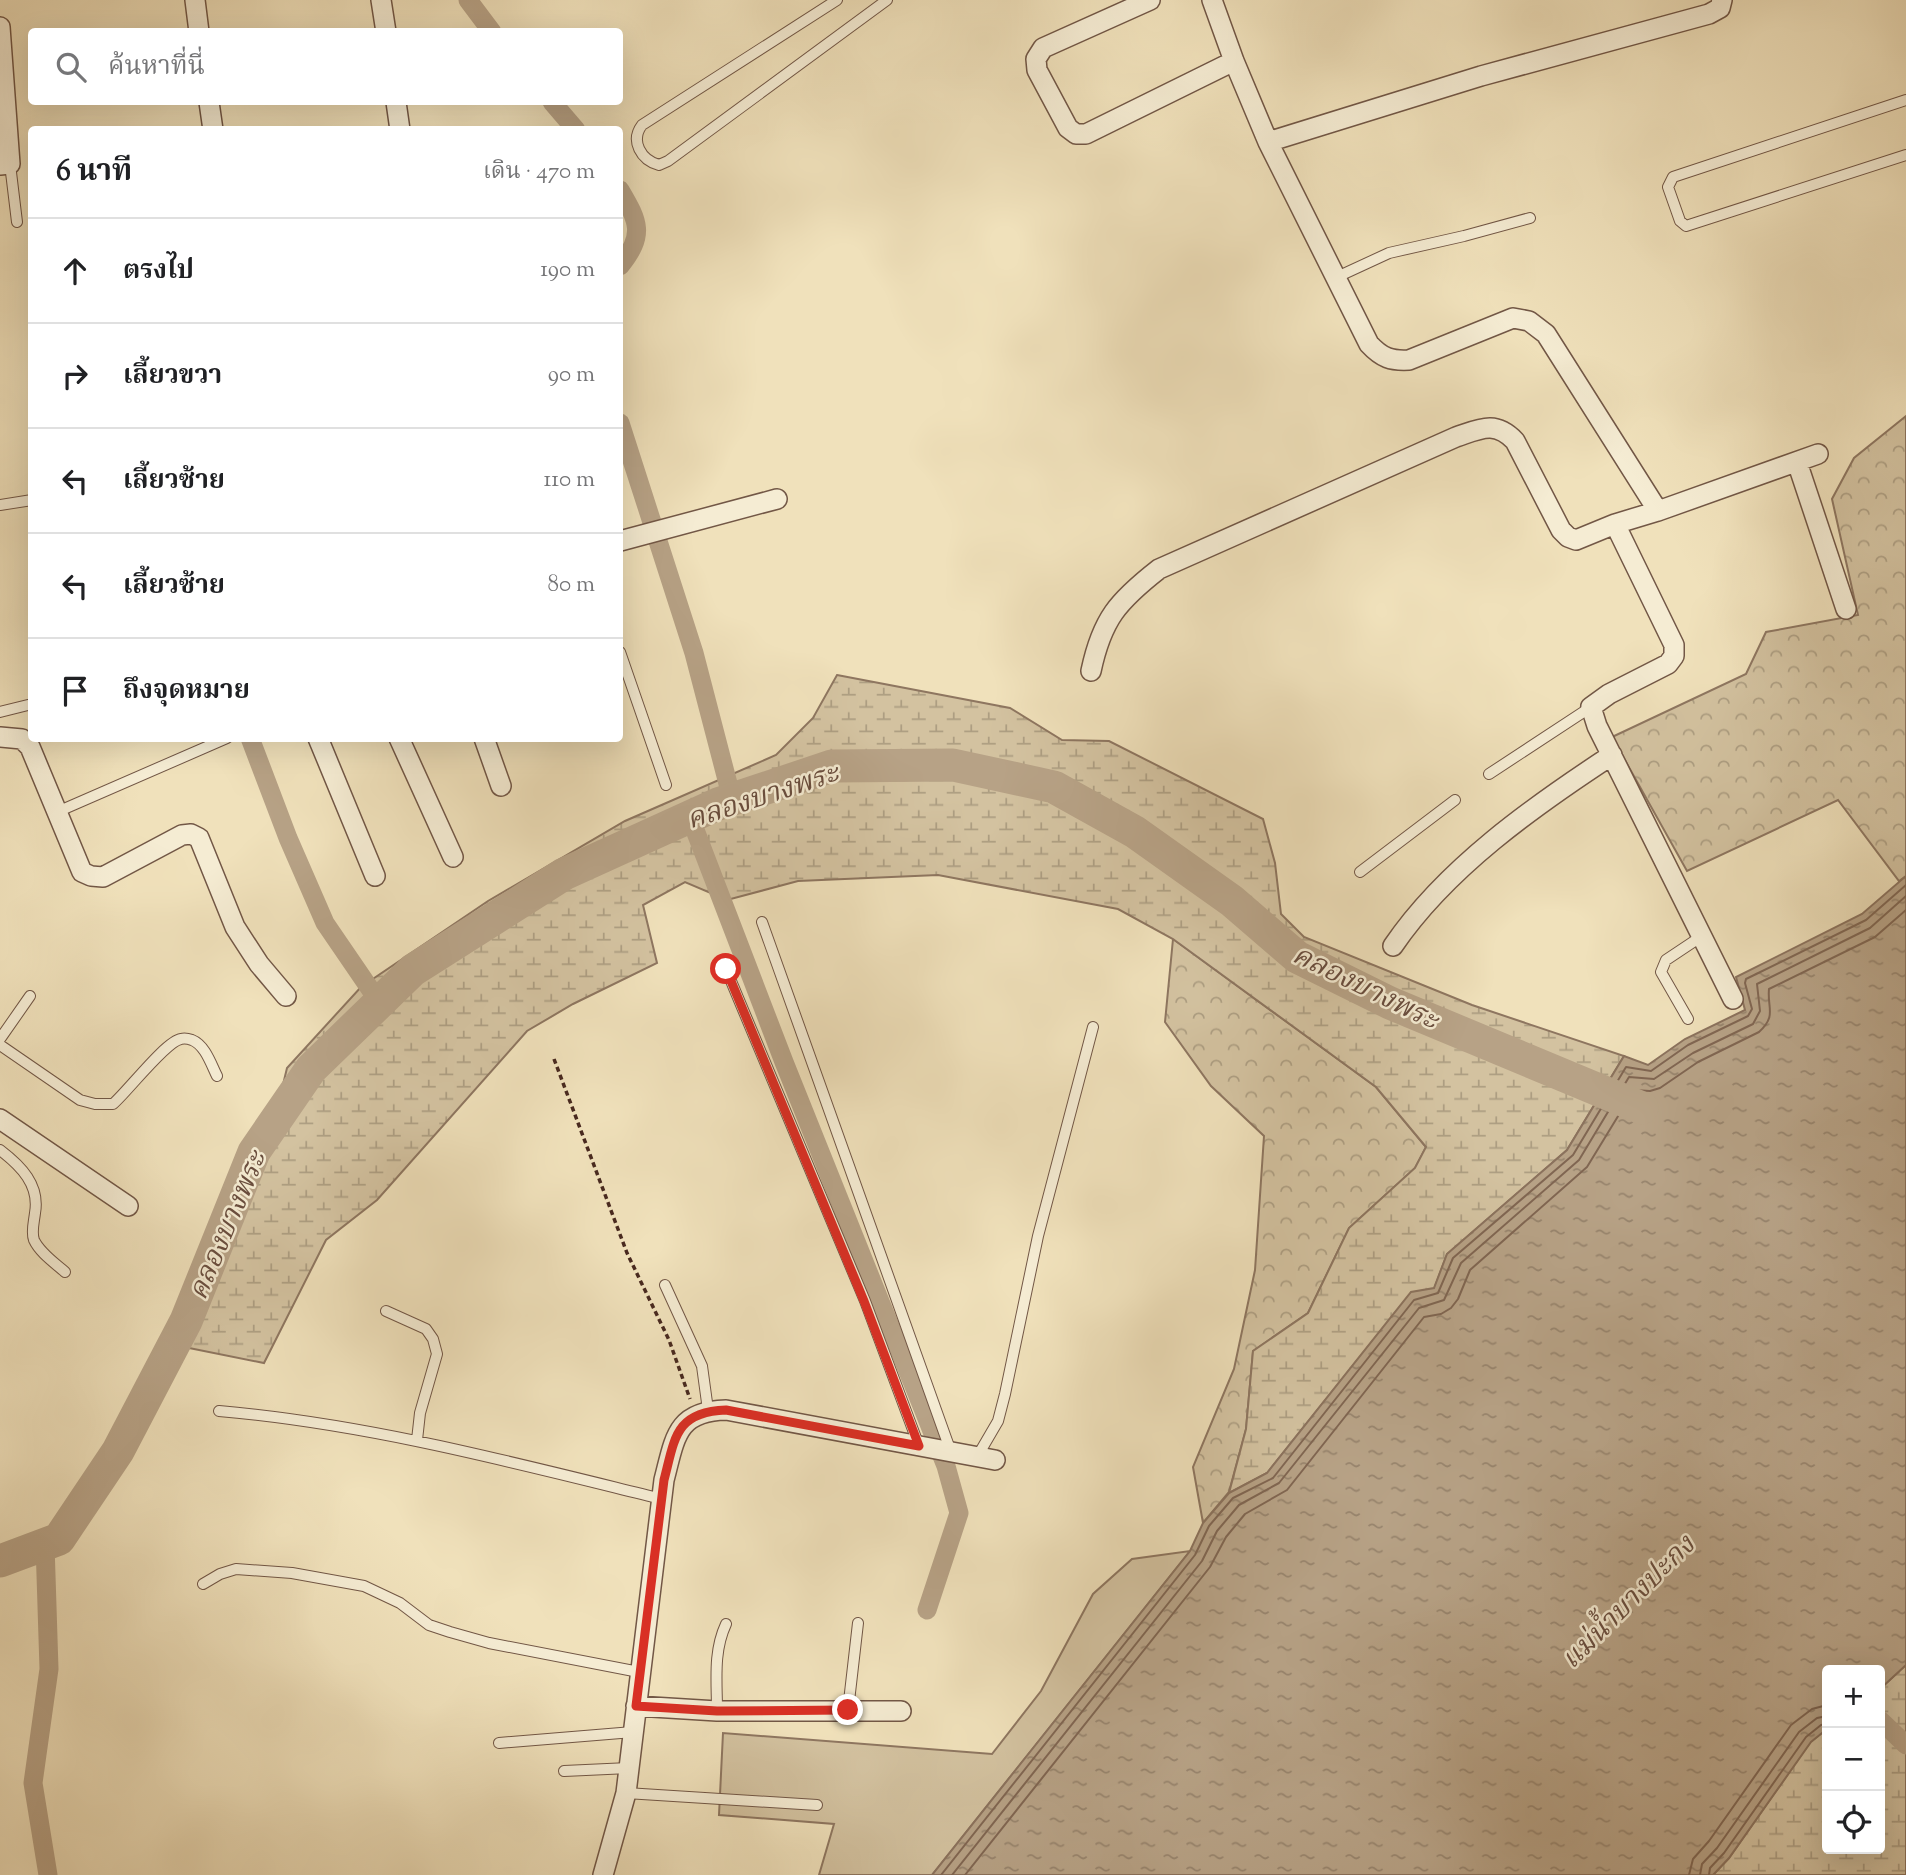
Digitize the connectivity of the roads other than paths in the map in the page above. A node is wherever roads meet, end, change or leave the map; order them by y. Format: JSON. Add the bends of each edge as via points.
{"nodes":[{"id":1,"x":195,"y":0,"type":"edge"},
{"id":2,"x":381,"y":0,"type":"edge"},
{"id":3,"x":837,"y":0,"type":"edge"},
{"id":4,"x":887,"y":0,"type":"edge"},
{"id":5,"x":1150,"y":0,"type":"edge"},
{"id":6,"x":1212,"y":0,"type":"edge"},
{"id":7,"x":1722,"y":0,"type":"edge"},
{"id":8,"x":0,"y":27,"type":"edge"},
{"id":9,"x":199,"y":28,"type":"edge"},
{"id":10,"x":385,"y":28,"type":"edge"},
{"id":11,"x":1234,"y":61,"type":"junction"},
{"id":12,"x":1906,"y":100,"type":"edge"},
{"id":13,"x":209,"y":105,"type":"edge"},
{"id":14,"x":396,"y":105,"type":"edge"},
{"id":15,"x":212,"y":126,"type":"edge"},
{"id":16,"x":399,"y":126,"type":"edge"},
{"id":17,"x":1268,"y":142,"type":"junction"},
{"id":18,"x":1906,"y":155,"type":"edge"},
{"id":19,"x":5,"y":165,"type":"edge"},
{"id":20,"x":1530,"y":218,"type":"dead end"},
{"id":21,"x":17,"y":222,"type":"dead end"},
{"id":22,"x":1336,"y":277,"type":"junction"},
{"id":23,"x":1818,"y":454,"type":"dead end"},
{"id":24,"x":1797,"y":462,"type":"junction"},
{"id":25,"x":777,"y":499,"type":"dead end"},
{"id":26,"x":28,"y":501,"type":"edge"},
{"id":27,"x":0,"y":505,"type":"edge"},
{"id":28,"x":1658,"y":512,"type":"junction"},
{"id":29,"x":1615,"y":524,"type":"junction"},
{"id":30,"x":623,"y":540,"type":"edge"},
{"id":31,"x":1846,"y":609,"type":"dead end"},
{"id":32,"x":623,"y":661,"type":"edge"},
{"id":33,"x":1091,"y":671,"type":"dead end"},
{"id":34,"x":28,"y":705,"type":"edge"},
{"id":35,"x":1591,"y":707,"type":"junction"},
{"id":36,"x":0,"y":712,"type":"edge"},
{"id":37,"x":0,"y":737,"type":"edge"},
{"id":38,"x":218,"y":742,"type":"edge"},
{"id":39,"x":320,"y":742,"type":"edge"},
{"id":40,"x":401,"y":742,"type":"edge"},
{"id":41,"x":485,"y":742,"type":"edge"},
{"id":42,"x":1612,"y":755,"type":"junction"},
{"id":43,"x":1489,"y":774,"type":"dead end"},
{"id":44,"x":666,"y":785,"type":"dead end"},
{"id":45,"x":501,"y":786,"type":"dead end"},
{"id":46,"x":1455,"y":800,"type":"dead end"},
{"id":47,"x":57,"y":812,"type":"junction"},
{"id":48,"x":453,"y":857,"type":"dead end"},
{"id":49,"x":1360,"y":872,"type":"dead end"},
{"id":50,"x":375,"y":876,"type":"dead end"},
{"id":51,"x":762,"y":922,"type":"dead end"},
{"id":52,"x":1702,"y":936,"type":"junction"},
{"id":53,"x":1393,"y":946,"type":"dead end"},
{"id":54,"x":726,"y":969,"type":"dead end"},
{"id":55,"x":30,"y":996,"type":"dead end"},
{"id":56,"x":285,"y":996,"type":"dead end"},
{"id":57,"x":1733,"y":999,"type":"dead end"},
{"id":58,"x":1688,"y":1019,"type":"dead end"},
{"id":59,"x":1093,"y":1027,"type":"dead end"},
{"id":60,"x":0,"y":1039,"type":"edge"},
{"id":61,"x":0,"y":1045,"type":"edge"},
{"id":62,"x":217,"y":1076,"type":"dead end"},
{"id":63,"x":0,"y":1119,"type":"edge"},
{"id":64,"x":0,"y":1150,"type":"edge"},
{"id":65,"x":128,"y":1206,"type":"dead end"},
{"id":66,"x":65,"y":1272,"type":"dead end"},
{"id":67,"x":665,"y":1285,"type":"dead end"},
{"id":68,"x":386,"y":1311,"type":"dead end"},
{"id":69,"x":219,"y":1411,"type":"dead end"},
{"id":70,"x":702,"y":1412,"type":"junction"},
{"id":71,"x":417,"y":1440,"type":"junction"},
{"id":72,"x":919,"y":1446,"type":"junction"},
{"id":73,"x":951,"y":1452,"type":"junction"},
{"id":74,"x":986,"y":1459,"type":"joint"},
{"id":75,"x":662,"y":1499,"type":"junction"},
{"id":76,"x":203,"y":1584,"type":"dead end"},
{"id":77,"x":858,"y":1623,"type":"dead end"},
{"id":78,"x":726,"y":1625,"type":"dead end"},
{"id":79,"x":639,"y":1672,"type":"junction"},
{"id":80,"x":636,"y":1706,"type":"junction"},
{"id":81,"x":848,"y":1710,"type":"junction"},
{"id":82,"x":717,"y":1711,"type":"junction"},
{"id":83,"x":901,"y":1711,"type":"dead end"},
{"id":84,"x":633,"y":1732,"type":"junction"},
{"id":85,"x":499,"y":1743,"type":"dead end"},
{"id":86,"x":629,"y":1768,"type":"junction"},
{"id":87,"x":564,"y":1771,"type":"dead end"},
{"id":88,"x":626,"y":1793,"type":"junction"},
{"id":89,"x":817,"y":1805,"type":"dead end"},
{"id":90,"x":603,"y":1875,"type":"edge"}],
"edges":[{"from":1,"to":9,"type":"street"},
{"from":2,"to":10,"type":"street"},
{"from":3,"to":4,"type":"lane","via":[[642,125],[636,134],[642,153],[651,163],[668,161]]},
{"from":5,"to":11,"type":"street","via":[[1043,48],[1036,59],[1037,70],[1068,128],[1076,134],[1086,134]]},
{"from":6,"to":11,"type":"street"},
{"from":7,"to":17,"type":"street","via":[[1720,8],[1709,14],[1481,76]]},
{"from":8,"to":19,"type":"street"},
{"from":11,"to":17,"type":"street"},
{"from":12,"to":18,"type":"lane","via":[[1673,177],[1668,187],[1686,226]]},
{"from":13,"to":15,"type":"street"},
{"from":14,"to":16,"type":"street"},
{"from":17,"to":22,"type":"street"},
{"from":19,"to":21,"type":"lane"},
{"from":20,"to":22,"type":"lane","via":[[1389,253]]},
{"from":22,"to":28,"type":"street","via":[[1369,344],[1392,361],[1409,360],[1513,318],[1529,321],[1546,334]]},
{"from":23,"to":24,"type":"street"},
{"from":24,"to":28,"type":"street"},
{"from":24,"to":31,"type":"street"},
{"from":25,"to":30,"type":"street"},
{"from":26,"to":27,"type":"lane"},
{"from":28,"to":29,"type":"street"},
{"from":29,"to":33,"type":"street","via":[[1576,540],[1569,537],[1561,530],[1515,441],[1493,427],[1475,431],[1159,569],[1128,594],[1110,617]]},
{"from":29,"to":35,"type":"street","via":[[1674,645],[1674,656],[1668,664]]},
{"from":32,"to":44,"type":"lane"},
{"from":34,"to":36,"type":"lane"},
{"from":35,"to":42,"type":"street"},
{"from":35,"to":43,"type":"lane"},
{"from":37,"to":47,"type":"street","via":[[22,739],[30,747]]},
{"from":38,"to":47,"type":"lane"},
{"from":39,"to":50,"type":"street"},
{"from":40,"to":48,"type":"street"},
{"from":41,"to":45,"type":"street"},
{"from":42,"to":52,"type":"street"},
{"from":42,"to":53,"type":"street","via":[[1540,803],[1472,860],[1427,903]]},
{"from":46,"to":49,"type":"lane"},
{"from":47,"to":56,"type":"street","via":[[82,872],[91,876],[103,877],[182,835],[199,838],[235,927]]},
{"from":51,"to":73,"type":"lane"},
{"from":52,"to":57,"type":"street"},
{"from":52,"to":58,"type":"lane","via":[[1667,960],[1661,972]]},
{"from":54,"to":72,"type":"lane"},
{"from":55,"to":60,"type":"lane"},
{"from":59,"to":74,"type":"lane"},
{"from":61,"to":62,"type":"lane","via":[[80,1100],[95,1104],[113,1104],[181,1038],[194,1040]]},
{"from":63,"to":65,"type":"street"},
{"from":64,"to":66,"type":"lane","via":[[34,1186],[34,1241]]},
{"from":67,"to":70,"type":"lane","via":[[702,1366]]},
{"from":68,"to":71,"type":"lane","via":[[426,1329],[433,1339],[436,1354]]},
{"from":69,"to":71,"type":"lane"},
{"from":70,"to":72,"type":"street","via":[[726,1410]]},
{"from":70,"to":75,"type":"street","via":[[684,1423],[672,1451]]},
{"from":71,"to":75,"type":"lane"},
{"from":72,"to":73,"type":"street"},
{"from":73,"to":74,"type":"street"},
{"from":75,"to":79,"type":"street"},
{"from":76,"to":79,"type":"lane","via":[[236,1569],[364,1586],[400,1603],[429,1625],[450,1632]]},
{"from":77,"to":81,"type":"lane"},
{"from":78,"to":82,"type":"lane","via":[[716,1655]]},
{"from":79,"to":80,"type":"street"},
{"from":80,"to":82,"type":"street"},
{"from":80,"to":84,"type":"street"},
{"from":81,"to":82,"type":"street"},
{"from":81,"to":83,"type":"street"},
{"from":84,"to":85,"type":"lane"},
{"from":84,"to":86,"type":"street"},
{"from":86,"to":87,"type":"lane"},
{"from":86,"to":88,"type":"street"},
{"from":88,"to":89,"type":"lane"},
{"from":88,"to":90,"type":"street"}]}
